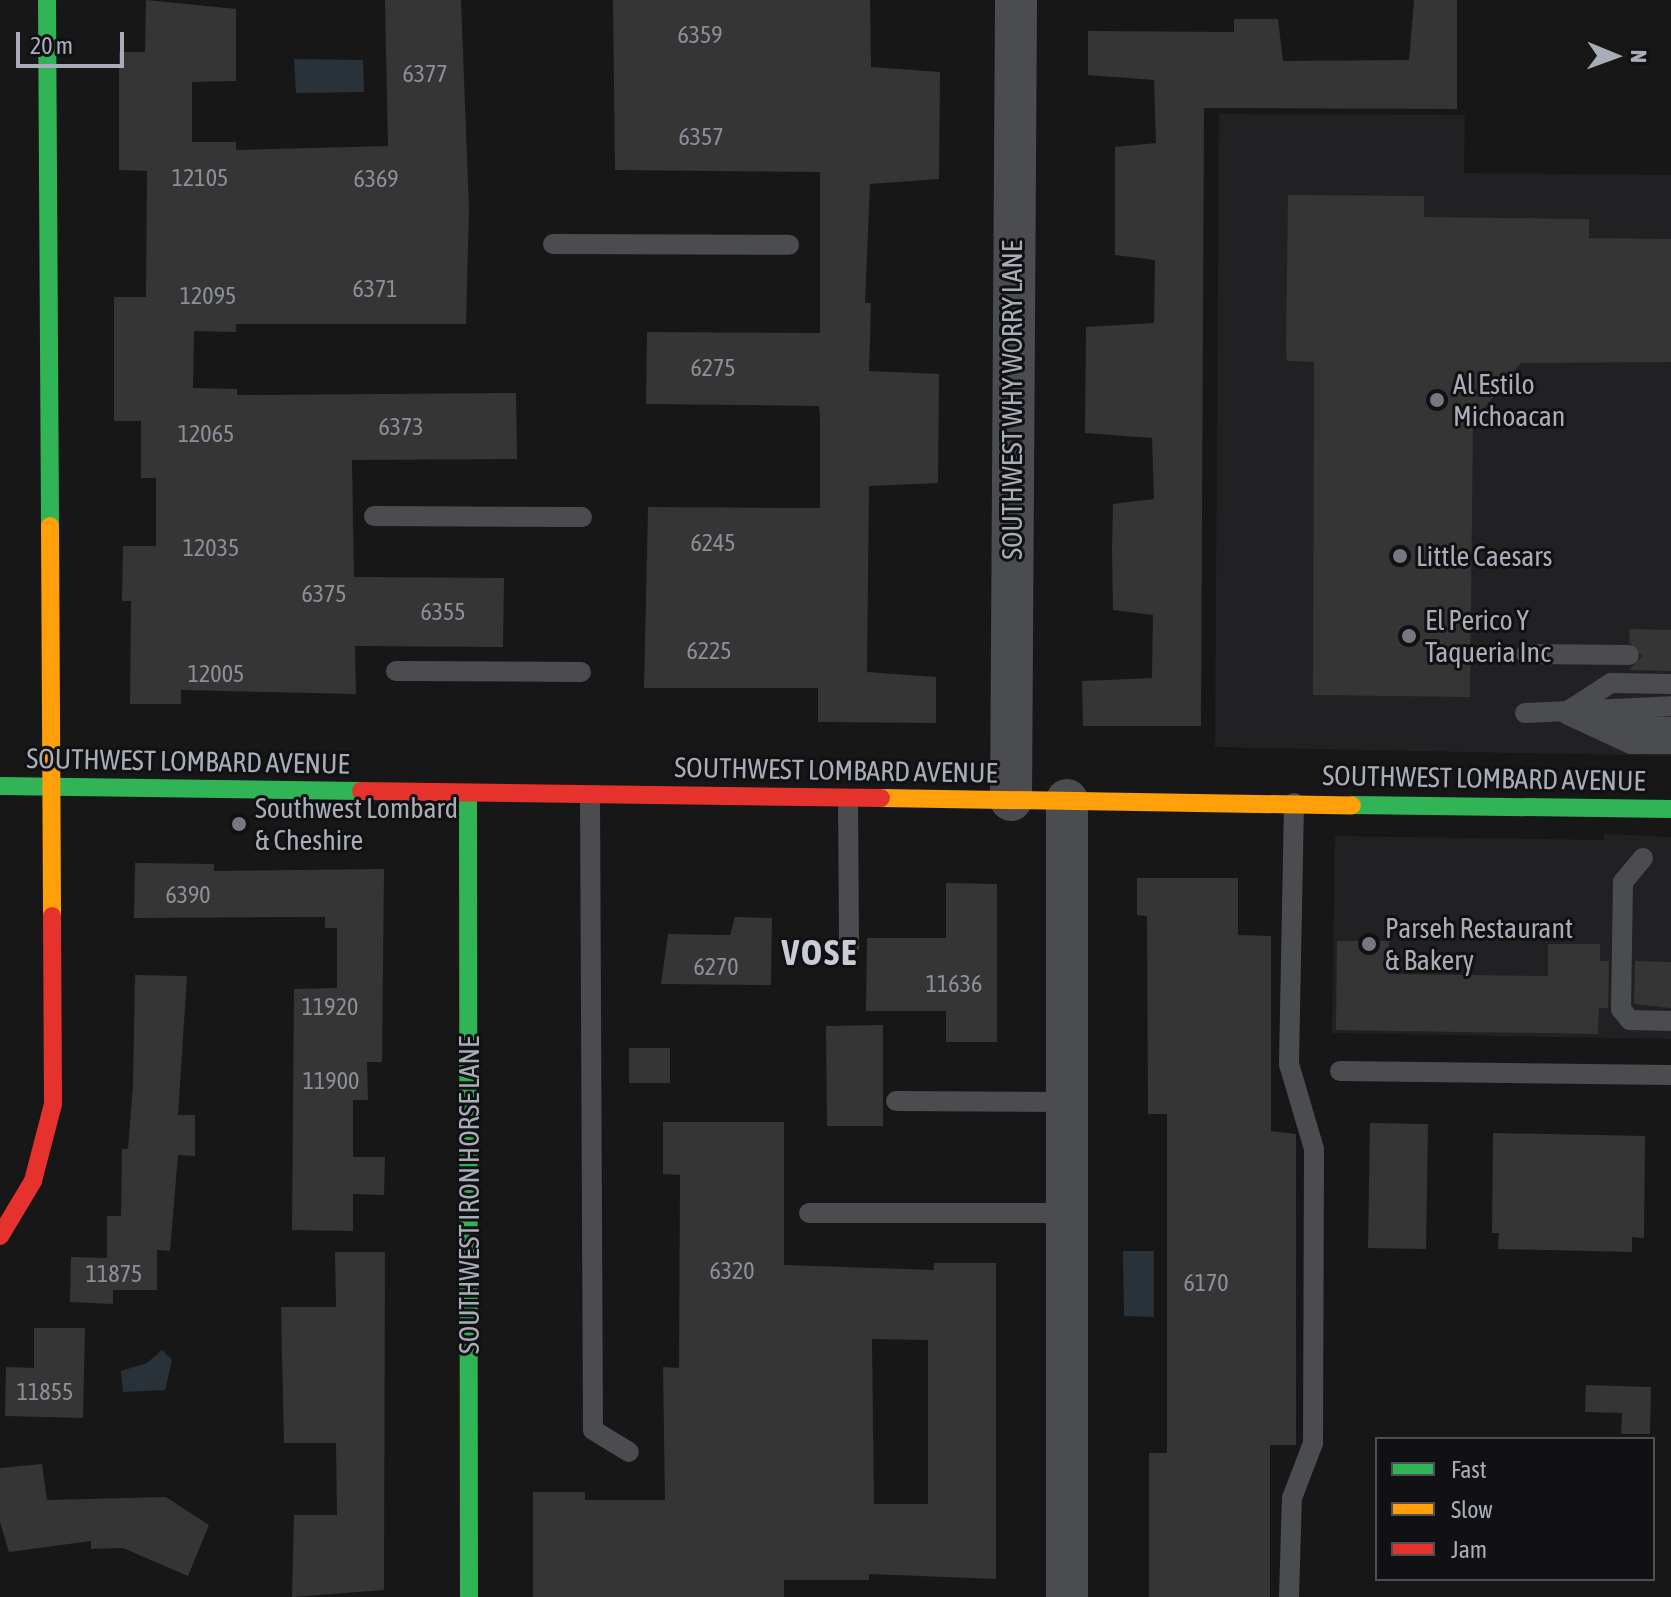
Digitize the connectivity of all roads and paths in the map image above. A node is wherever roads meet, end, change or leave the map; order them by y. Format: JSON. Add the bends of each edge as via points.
{"nodes":[{"id":1,"x":47,"y":0,"type":"edge"},
{"id":2,"x":1016,"y":0,"type":"edge"},
{"id":3,"x":553,"y":244,"type":"dead end"},
{"id":4,"x":789,"y":245,"type":"dead end"},
{"id":5,"x":374,"y":516,"type":"dead end"},
{"id":6,"x":582,"y":517,"type":"dead end"},
{"id":7,"x":1526,"y":654,"type":"dead end"},
{"id":8,"x":1629,"y":655,"type":"dead end"},
{"id":9,"x":396,"y":671,"type":"dead end"},
{"id":10,"x":581,"y":672,"type":"dead end"},
{"id":11,"x":1671,"y":684,"type":"edge"},
{"id":12,"x":1671,"y":706,"type":"edge"},
{"id":13,"x":1525,"y":713,"type":"dead end"},
{"id":14,"x":1564,"y":713,"type":"junction"},
{"id":15,"x":1593,"y":726,"type":"junction"},
{"id":16,"x":1671,"y":727,"type":"edge"},
{"id":17,"x":1671,"y":744,"type":"edge"},
{"id":18,"x":0,"y":786,"type":"edge"},
{"id":19,"x":52,"y":786,"type":"junction"},
{"id":20,"x":468,"y":794,"type":"junction"},
{"id":21,"x":590,"y":796,"type":"junction"},
{"id":22,"x":848,"y":799,"type":"junction"},
{"id":23,"x":1011,"y":800,"type":"junction"},
{"id":24,"x":1067,"y":800,"type":"junction"},
{"id":25,"x":1294,"y":803,"type":"junction"},
{"id":26,"x":1671,"y":809,"type":"edge"},
{"id":27,"x":1643,"y":858,"type":"dead end"},
{"id":28,"x":849,"y":947,"type":"dead end"},
{"id":29,"x":1671,"y":1021,"type":"edge"},
{"id":30,"x":1340,"y":1071,"type":"dead end"},
{"id":31,"x":1671,"y":1075,"type":"edge"},
{"id":32,"x":896,"y":1101,"type":"dead end"},
{"id":33,"x":1067,"y":1102,"type":"junction"},
{"id":34,"x":809,"y":1213,"type":"dead end"},
{"id":35,"x":1067,"y":1213,"type":"junction"},
{"id":36,"x":0,"y":1236,"type":"edge"},
{"id":37,"x":629,"y":1452,"type":"dead end"},
{"id":38,"x":469,"y":1597,"type":"edge"},
{"id":39,"x":1067,"y":1597,"type":"edge"},
{"id":40,"x":1289,"y":1597,"type":"edge"}],
"edges":[{"from":1,"to":19,"type":"street"},
{"from":2,"to":23,"type":"street","name":"SOUTHWEST WHY WORRY LANE"},
{"from":3,"to":4,"type":"lane"},
{"from":5,"to":6,"type":"lane"},
{"from":7,"to":8,"type":"lane"},
{"from":9,"to":10,"type":"lane"},
{"from":11,"to":14,"type":"lane","via":[[1611,683]]},
{"from":12,"to":14,"type":"lane"},
{"from":13,"to":14,"type":"lane"},
{"from":14,"to":15,"type":"lane"},
{"from":15,"to":16,"type":"lane"},
{"from":15,"to":17,"type":"lane","via":[[1631,744]]},
{"from":18,"to":19,"type":"street","name":"SOUTHWEST LOMBARD AVENUE"},
{"from":19,"to":20,"type":"street","name":"SOUTHWEST LOMBARD AVENUE"},
{"from":19,"to":36,"type":"street","via":[[53,1104],[33,1181]]},
{"from":20,"to":21,"type":"street","name":"SOUTHWEST LOMBARD AVENUE"},
{"from":20,"to":38,"type":"street","name":"SOUTHWEST IRON HORSE LANE"},
{"from":21,"to":22,"type":"street","name":"SOUTHWEST LOMBARD AVENUE"},
{"from":21,"to":37,"type":"lane","via":[[593,1430]]},
{"from":22,"to":23,"type":"street","name":"SOUTHWEST LOMBARD AVENUE"},
{"from":22,"to":28,"type":"lane"},
{"from":23,"to":24,"type":"street","name":"SOUTHWEST LOMBARD AVENUE"},
{"from":24,"to":25,"type":"street","name":"SOUTHWEST LOMBARD AVENUE"},
{"from":24,"to":33,"type":"street"},
{"from":25,"to":26,"type":"street","name":"SOUTHWEST LOMBARD AVENUE"},
{"from":25,"to":40,"type":"lane","via":[[1289,1064],[1314,1149],[1313,1443],[1292,1498]]},
{"from":27,"to":29,"type":"lane","via":[[1623,882],[1621,1009],[1630,1020]]},
{"from":30,"to":31,"type":"lane"},
{"from":32,"to":33,"type":"lane"},
{"from":33,"to":35,"type":"street"},
{"from":34,"to":35,"type":"lane"},
{"from":35,"to":39,"type":"street"}]}
